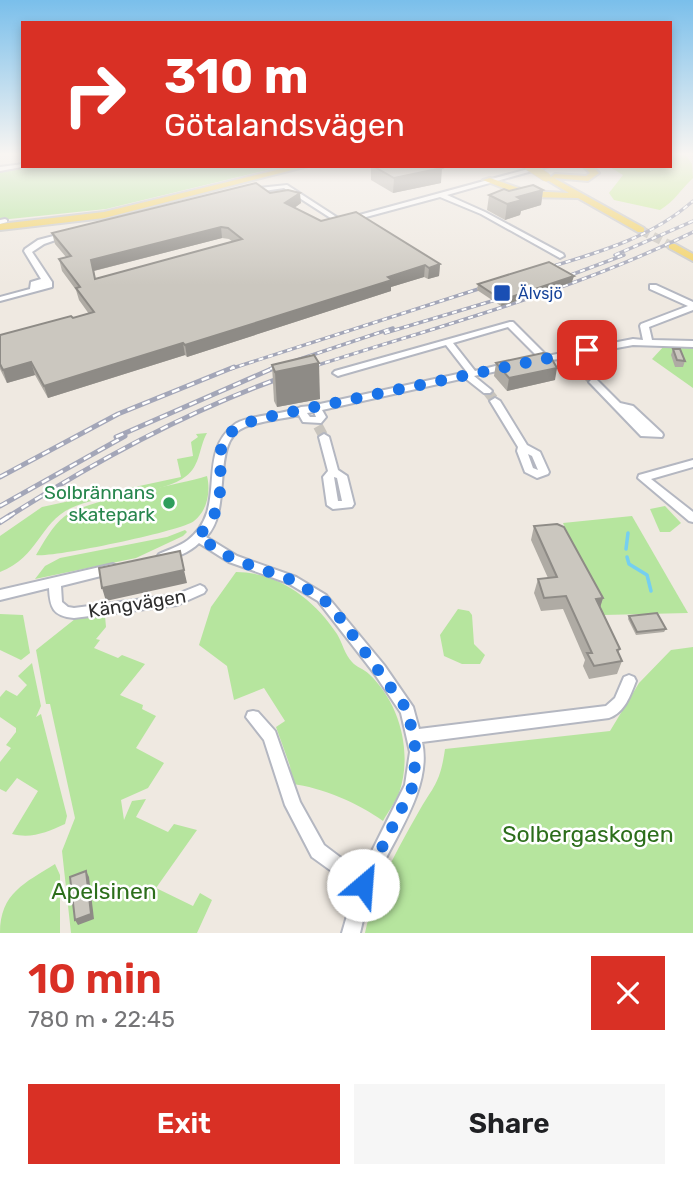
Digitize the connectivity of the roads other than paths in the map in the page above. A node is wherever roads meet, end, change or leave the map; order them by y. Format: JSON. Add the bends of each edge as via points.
{"nodes":[{"id":1,"x":159,"y":199,"type":"edge"},
{"id":2,"x":171,"y":199,"type":"edge"},
{"id":3,"x":304,"y":199,"type":"edge"},
{"id":4,"x":421,"y":199,"type":"edge"},
{"id":5,"x":423,"y":199,"type":"edge"},
{"id":6,"x":450,"y":199,"type":"edge"},
{"id":7,"x":585,"y":199,"type":"edge"},
{"id":8,"x":602,"y":199,"type":"edge"},
{"id":9,"x":333,"y":217,"type":"junction"},
{"id":10,"x":1,"y":223,"type":"edge"},
{"id":11,"x":79,"y":232,"type":"edge"},
{"id":12,"x":674,"y":245,"type":"tunnel mouth"},
{"id":13,"x":693,"y":255,"type":"edge"},
{"id":14,"x":560,"y":256,"type":"dead end"},
{"id":15,"x":39,"y":271,"type":"junction"},
{"id":16,"x":35,"y":286,"type":"junction"},
{"id":17,"x":653,"y":287,"type":"dead end"},
{"id":18,"x":0,"y":297,"type":"edge"},
{"id":19,"x":693,"y":306,"type":"edge"},
{"id":20,"x":447,"y":341,"type":"junction"},
{"id":21,"x":648,"y":341,"type":"junction"},
{"id":22,"x":693,"y":344,"type":"edge"},
{"id":23,"x":571,"y":353,"type":"junction"},
{"id":24,"x":559,"y":355,"type":"junction"},
{"id":25,"x":544,"y":358,"type":"junction"},
{"id":26,"x":531,"y":361,"type":"edge"},
{"id":27,"x":518,"y":364,"type":"edge"},
{"id":28,"x":338,"y":373,"type":"dead end"},
{"id":29,"x":473,"y":373,"type":"junction"},
{"id":30,"x":594,"y":382,"type":"tunnel mouth"},
{"id":31,"x":495,"y":401,"type":"tunnel mouth"},
{"id":32,"x":618,"y":405,"type":"dead end"},
{"id":33,"x":316,"y":407,"type":"junction"},
{"id":34,"x":301,"y":410,"type":"junction"},
{"id":35,"x":324,"y":437,"type":"tunnel mouth"},
{"id":36,"x":523,"y":447,"type":"dead end"},
{"id":37,"x":693,"y":463,"type":"edge"},
{"id":38,"x":333,"y":472,"type":"dead end"},
{"id":39,"x":693,"y":518,"type":"edge"},
{"id":40,"x":198,"y":537,"type":"junction"},
{"id":41,"x":145,"y":562,"type":"edge"},
{"id":42,"x":123,"y":567,"type":"edge"},
{"id":43,"x":55,"y":583,"type":"junction"},
{"id":44,"x":200,"y":590,"type":"dead end"},
{"id":45,"x":0,"y":595,"type":"edge"},
{"id":46,"x":629,"y":681,"type":"dead end"},
{"id":47,"x":253,"y":717,"type":"dead end"},
{"id":48,"x":415,"y":736,"type":"junction"},
{"id":49,"x":363,"y":885,"type":"junction"},
{"id":50,"x":351,"y":933,"type":"edge"}],
"edges":[{"from":1,"to":10,"type":"main road"},
{"from":2,"to":10,"type":"main road","via":[[104,215]]},
{"from":3,"to":9,"type":"street"},
{"from":4,"to":9,"type":"street","via":[[346,218]]},
{"from":5,"to":9,"type":"street","via":[[340,222]]},
{"from":6,"to":14,"type":"street"},
{"from":7,"to":8,"type":"main road","via":[[644,229]]},
{"from":11,"to":15,"type":"street","via":[[31,248],[28,254]]},
{"from":12,"to":13,"type":"main road"},
{"from":15,"to":16,"type":"street"},
{"from":15,"to":16,"type":"street","via":[[50,283],[48,287]]},
{"from":16,"to":18,"type":"street"},
{"from":17,"to":19,"type":"street"},
{"from":19,"to":21,"type":"street","via":[[644,326]]},
{"from":20,"to":25,"type":"street","via":[[510,324]]},
{"from":20,"to":28,"type":"street"},
{"from":20,"to":29,"type":"street"},
{"from":21,"to":22,"type":"street"},
{"from":21,"to":23,"type":"street"},
{"from":23,"to":24,"type":"street"},
{"from":23,"to":24,"type":"street","via":[[583,364],[583,371]]},
{"from":24,"to":25,"type":"street"},
{"from":25,"to":26,"type":"street"},
{"from":27,"to":29,"type":"street"},
{"from":29,"to":33,"type":"street"},
{"from":30,"to":32,"type":"street"},
{"from":31,"to":36,"type":"street"},
{"from":33,"to":34,"type":"street"},
{"from":33,"to":34,"type":"street","via":[[321,419],[317,424],[306,420]]},
{"from":34,"to":40,"type":"street","via":[[246,422],[225,437],[218,461],[218,502]]},
{"from":35,"to":38,"type":"street"},
{"from":37,"to":39,"type":"street","via":[[643,478]]},
{"from":40,"to":41,"type":"street","via":[[169,555]]},
{"from":40,"to":48,"type":"street","via":[[233,559],[292,580],[322,598],[397,694]]},
{"from":42,"to":43,"type":"street"},
{"from":43,"to":44,"type":"street","name":"Kängvägen","via":[[57,604],[74,613],[177,600]]},
{"from":43,"to":45,"type":"street"},
{"from":46,"to":48,"type":"street","via":[[620,702],[609,712]]},
{"from":47,"to":49,"type":"street","via":[[270,736],[293,805],[318,851]]},
{"from":48,"to":49,"type":"street","via":[[413,786]]},
{"from":49,"to":50,"type":"street"}]}
